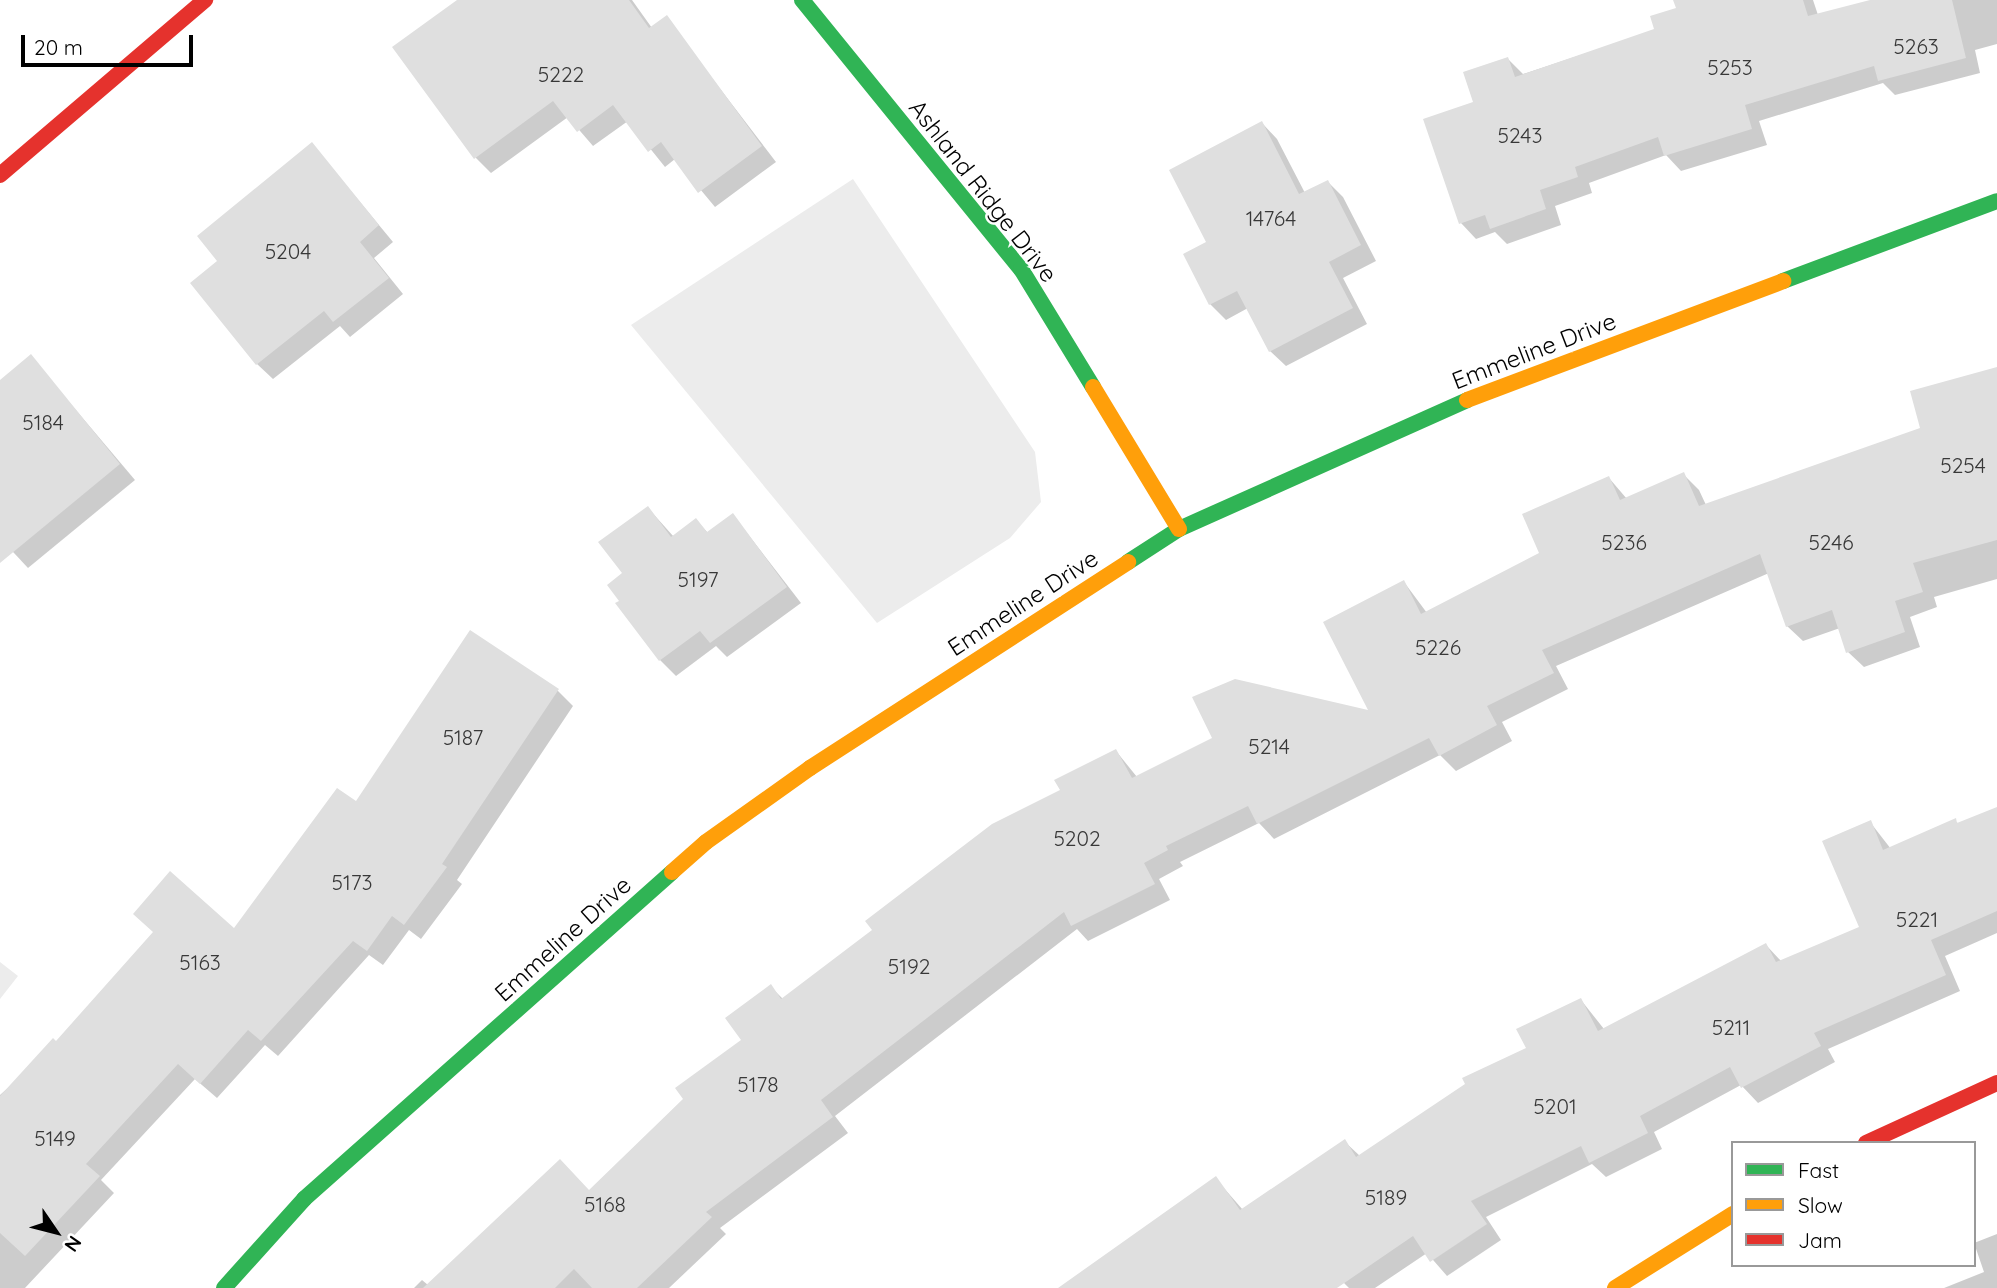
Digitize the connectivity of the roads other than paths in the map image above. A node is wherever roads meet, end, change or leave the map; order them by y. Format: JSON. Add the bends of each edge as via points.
{"nodes":[{"id":1,"x":205,"y":0,"type":"edge"},
{"id":2,"x":802,"y":0,"type":"edge"},
{"id":3,"x":0,"y":175,"type":"edge"},
{"id":4,"x":1997,"y":201,"type":"edge"},
{"id":5,"x":1179,"y":529,"type":"junction"},
{"id":6,"x":1997,"y":1083,"type":"edge"},
{"id":7,"x":1870,"y":1141,"type":"edge"},
{"id":8,"x":1731,"y":1215,"type":"edge"},
{"id":9,"x":224,"y":1288,"type":"edge"},
{"id":10,"x":1615,"y":1288,"type":"edge"}],
"edges":[{"from":1,"to":3,"type":"street"},
{"from":2,"to":5,"type":"street","name":"Ashland Ridge Drive","via":[[1021,268]]},
{"from":4,"to":5,"type":"street","name":"Emmeline Drive","via":[[1474,397]]},
{"from":5,"to":9,"type":"street","name":"Emmeline Drive","via":[[810,768],[706,842],[304,1199]]},
{"from":6,"to":7,"type":"street"},
{"from":8,"to":10,"type":"street"}]}
